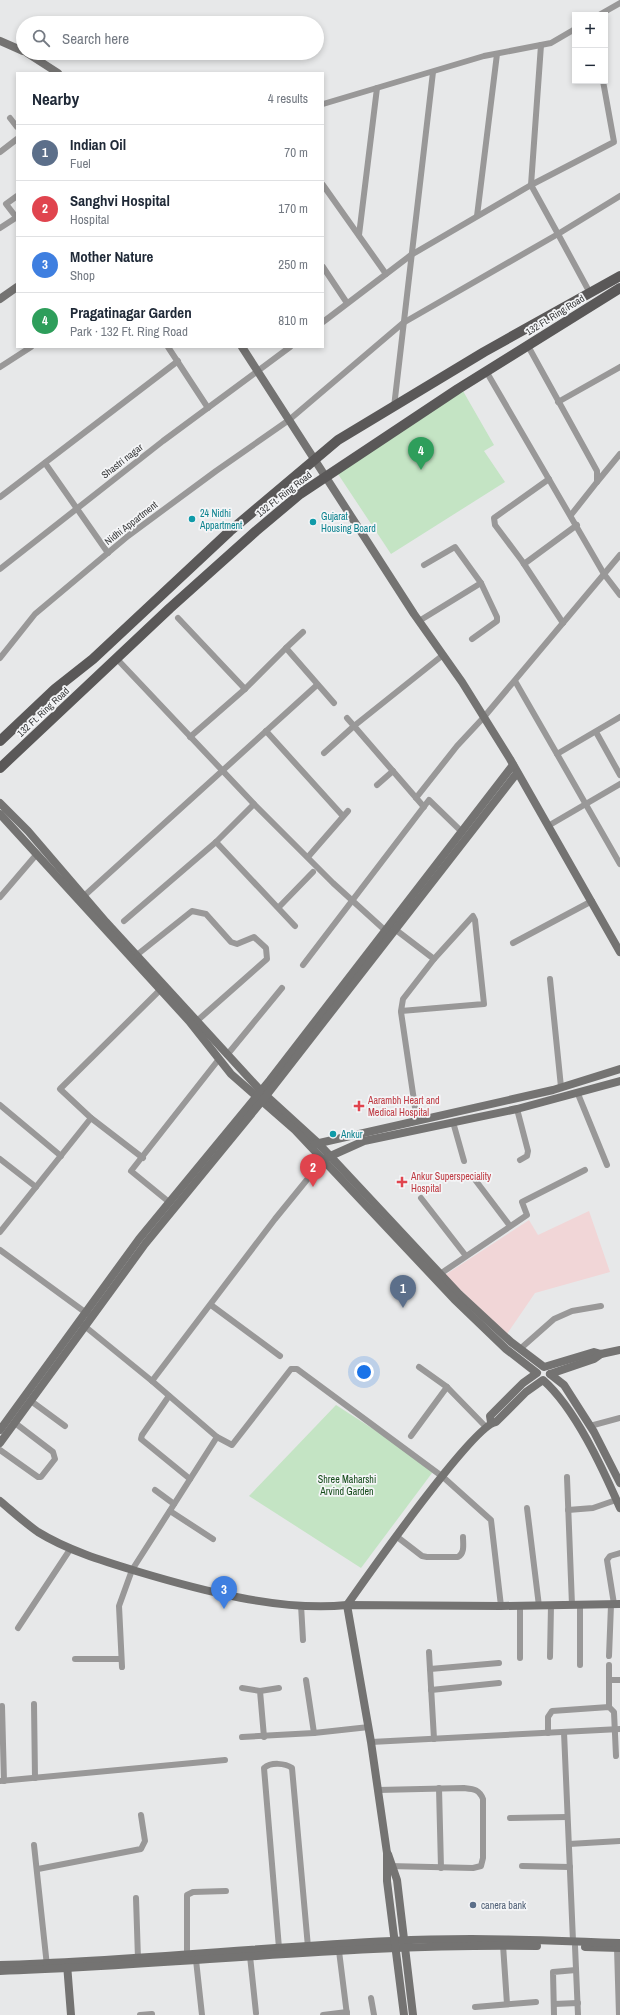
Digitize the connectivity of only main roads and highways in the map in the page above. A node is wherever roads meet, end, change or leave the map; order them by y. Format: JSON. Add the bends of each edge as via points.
{"nodes":[{"id":1,"x":620,"y":276,"type":"edge"},
{"id":2,"x":620,"y":288,"type":"edge"},
{"id":3,"x":0,"y":740,"type":"edge"},
{"id":4,"x":0,"y":768,"type":"edge"}],
"edges":[{"from":1,"to":3,"type":"main road","name":"132 Ft. Ring Road","via":[[484,352],[338,440],[230,531],[93,659],[55,689]]},
{"from":2,"to":4,"type":"main road","name":"132 Ft. Ring Road","via":[[486,371],[300,494],[256,531]]}]}
